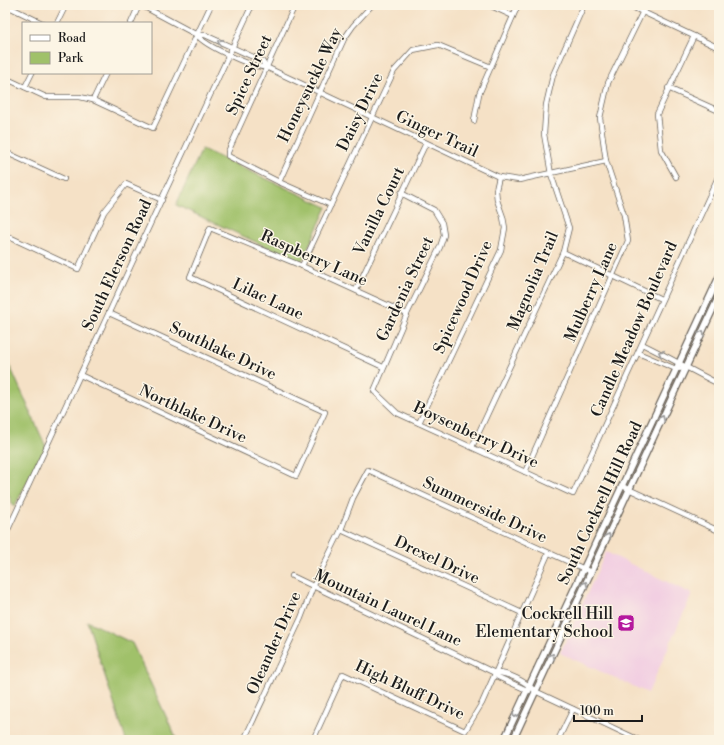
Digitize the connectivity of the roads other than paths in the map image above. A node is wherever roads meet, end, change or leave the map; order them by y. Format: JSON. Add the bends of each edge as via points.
{"nodes":[{"id":1,"x":5,"y":5,"type":"edge"},
{"id":2,"x":66,"y":5,"type":"edge"},
{"id":3,"x":140,"y":5,"type":"edge"},
{"id":4,"x":211,"y":5,"type":"edge"},
{"id":5,"x":252,"y":5,"type":"edge"},
{"id":6,"x":295,"y":5,"type":"edge"},
{"id":7,"x":372,"y":5,"type":"edge"},
{"id":8,"x":489,"y":5,"type":"edge"},
{"id":9,"x":518,"y":5,"type":"edge"},
{"id":10,"x":584,"y":5,"type":"edge"},
{"id":11,"x":628,"y":5,"type":"edge"},
{"id":12,"x":646,"y":5,"type":"edge"},
{"id":13,"x":643,"y":12,"type":"junction"},
{"id":14,"x":513,"y":16,"type":"junction"},
{"id":15,"x":40,"y":22,"type":"edge"},
{"id":16,"x":58,"y":22,"type":"edge"},
{"id":17,"x":131,"y":22,"type":"edge"},
{"id":18,"x":197,"y":35,"type":"junction"},
{"id":19,"x":694,"y":36,"type":"junction"},
{"id":20,"x":232,"y":48,"type":"junction"},
{"id":21,"x":719,"y":48,"type":"edge"},
{"id":22,"x":229,"y":54,"type":"junction"},
{"id":23,"x":266,"y":67,"type":"junction"},
{"id":24,"x":491,"y":67,"type":"junction"},
{"id":25,"x":32,"y":74,"type":"edge"},
{"id":26,"x":106,"y":74,"type":"edge"},
{"id":27,"x":5,"y":78,"type":"edge"},
{"id":28,"x":25,"y":87,"type":"junction"},
{"id":29,"x":668,"y":88,"type":"junction"},
{"id":30,"x":320,"y":93,"type":"junction"},
{"id":31,"x":93,"y":100,"type":"junction"},
{"id":32,"x":719,"y":111,"type":"edge"},
{"id":33,"x":371,"y":118,"type":"junction"},
{"id":34,"x":474,"y":121,"type":"dead end"},
{"id":35,"x":426,"y":143,"type":"junction"},
{"id":36,"x":5,"y":152,"type":"edge"},
{"id":37,"x":606,"y":161,"type":"junction"},
{"id":38,"x":551,"y":174,"type":"junction"},
{"id":39,"x":719,"y":175,"type":"edge"},
{"id":40,"x":499,"y":177,"type":"junction"},
{"id":41,"x":676,"y":177,"type":"dead end"},
{"id":42,"x":64,"y":179,"type":"dead end"},
{"id":43,"x":279,"y":182,"type":"junction"},
{"id":44,"x":401,"y":193,"type":"junction"},
{"id":45,"x":162,"y":200,"type":"junction"},
{"id":46,"x":331,"y":205,"type":"junction"},
{"id":47,"x":210,"y":228,"type":"joint"},
{"id":48,"x":5,"y":235,"type":"edge"},
{"id":49,"x":562,"y":252,"type":"junction"},
{"id":50,"x":302,"y":266,"type":"junction"},
{"id":51,"x":613,"y":276,"type":"junction"},
{"id":52,"x":719,"y":278,"type":"edge"},
{"id":53,"x":356,"y":290,"type":"junction"},
{"id":54,"x":719,"y":296,"type":"edge"},
{"id":55,"x":661,"y":299,"type":"junction"},
{"id":56,"x":109,"y":313,"type":"junction"},
{"id":57,"x":407,"y":314,"type":"junction"},
{"id":58,"x":642,"y":344,"type":"junction"},
{"id":59,"x":638,"y":353,"type":"junction"},
{"id":60,"x":680,"y":362,"type":"junction"},
{"id":61,"x":383,"y":367,"type":"junction"},
{"id":62,"x":686,"y":368,"type":"junction"},
{"id":63,"x":676,"y":369,"type":"junction"},
{"id":64,"x":80,"y":375,"type":"junction"},
{"id":65,"x":719,"y":384,"type":"edge"},
{"id":66,"x":374,"y":391,"type":"joint"},
{"id":67,"x":419,"y":423,"type":"junction"},
{"id":68,"x":472,"y":447,"type":"junction"},
{"id":69,"x":368,"y":470,"type":"joint"},
{"id":70,"x":525,"y":472,"type":"junction"},
{"id":71,"x":296,"y":476,"type":"joint"},
{"id":72,"x":622,"y":486,"type":"junction"},
{"id":73,"x":629,"y":489,"type":"junction"},
{"id":74,"x":573,"y":494,"type":"joint"},
{"id":75,"x":341,"y":530,"type":"junction"},
{"id":76,"x":719,"y":531,"type":"edge"},
{"id":77,"x":5,"y":536,"type":"edge"},
{"id":78,"x":548,"y":554,"type":"junction"},
{"id":79,"x":584,"y":568,"type":"junction"},
{"id":80,"x":591,"y":572,"type":"junction"},
{"id":81,"x":292,"y":576,"type":"dead end"},
{"id":82,"x":313,"y":587,"type":"junction"},
{"id":83,"x":522,"y":614,"type":"junction"},
{"id":84,"x":495,"y":673,"type":"junction"},
{"id":85,"x":528,"y":688,"type":"junction"},
{"id":86,"x":535,"y":691,"type":"junction"},
{"id":87,"x":573,"y":709,"type":"junction"},
{"id":88,"x":627,"y":734,"type":"junction"},
{"id":89,"x":244,"y":740,"type":"edge"},
{"id":90,"x":313,"y":740,"type":"edge"},
{"id":91,"x":504,"y":740,"type":"edge"},
{"id":92,"x":513,"y":740,"type":"edge"},
{"id":93,"x":558,"y":740,"type":"edge"},
{"id":94,"x":624,"y":740,"type":"edge"},
{"id":95,"x":639,"y":740,"type":"edge"}],
"edges":[{"from":1,"to":15,"type":"street"},
{"from":2,"to":16,"type":"street"},
{"from":3,"to":17,"type":"street"},
{"from":3,"to":18,"type":"street","name":"Ginger Trail"},
{"from":4,"to":18,"type":"street"},
{"from":5,"to":20,"type":"street","name":"South Elerson Road"},
{"from":6,"to":23,"type":"street","name":"Spice Street"},
{"from":7,"to":30,"type":"street","name":"Honeysuckle Way","via":[[344,39]]},
{"from":8,"to":14,"type":"street"},
{"from":9,"to":14,"type":"street"},
{"from":10,"to":38,"type":"street","name":"Magnolia Trail","via":[[553,75],[546,105],[544,134]]},
{"from":11,"to":13,"type":"street"},
{"from":12,"to":13,"type":"street","name":"Mulberry Lane"},
{"from":13,"to":19,"type":"street"},
{"from":13,"to":37,"type":"street","name":"Mulberry Lane","via":[[608,83],[600,118]]},
{"from":14,"to":24,"type":"street"},
{"from":20,"to":18,"type":"street","name":"Ginger Trail","one_way":true,"via":[[205,35]]},
{"from":18,"to":22,"type":"street","name":"Ginger Trail","via":[[201,41]]},
{"from":18,"to":31,"type":"street","via":[[153,128]]},
{"from":19,"to":21,"type":"street"},
{"from":19,"to":29,"type":"street"},
{"from":20,"to":22,"type":"street","name":"South Elerson Road"},
{"from":20,"to":23,"type":"street","name":"Ginger Trail","via":[[262,61]]},
{"from":22,"to":23,"type":"street","name":"Ginger Trail","via":[[259,68]]},
{"from":22,"to":45,"type":"street","name":"South Elerson Road"},
{"from":23,"to":30,"type":"street","name":"Ginger Trail"},
{"from":23,"to":43,"type":"street","name":"Spice Street","via":[[228,156]]},
{"from":24,"to":33,"type":"street","name":"Daisy Drive","via":[[438,45],[414,50],[394,71]]},
{"from":24,"to":34,"type":"street","via":[[479,94]]},
{"from":25,"to":28,"type":"street"},
{"from":26,"to":31,"type":"street"},
{"from":27,"to":28,"type":"street"},
{"from":28,"to":31,"type":"street","via":[[46,97],[80,97]]},
{"from":29,"to":32,"type":"street"},
{"from":29,"to":41,"type":"street","via":[[656,114],[661,150]]},
{"from":30,"to":33,"type":"street","name":"Ginger Trail"},
{"from":30,"to":43,"type":"street","name":"Honeysuckle Way"},
{"from":33,"to":35,"type":"street","name":"Ginger Trail"},
{"from":33,"to":46,"type":"street","name":"Daisy Drive"},
{"from":35,"to":40,"type":"street","name":"Ginger Trail"},
{"from":35,"to":44,"type":"street","name":"Vanilla Court"},
{"from":36,"to":42,"type":"street"},
{"from":37,"to":38,"type":"street","name":"Ginger Trail"},
{"from":37,"to":51,"type":"street","name":"Mulberry Lane","via":[[624,215],[628,241]]},
{"from":38,"to":40,"type":"street","name":"Ginger Trail","via":[[519,180]]},
{"from":38,"to":49,"type":"street","name":"Magnolia Trail","via":[[569,228]]},
{"from":39,"to":55,"type":"street","name":"Candle Meadow Boulevard"},
{"from":40,"to":67,"type":"street","name":"Spicewood Drive","via":[[497,200],[505,228],[502,246]]},
{"from":43,"to":46,"type":"street"},
{"from":44,"to":53,"type":"street","name":"Vanilla Court"},
{"from":44,"to":57,"type":"street","name":"Gardenia Street","via":[[434,210],[442,223],[444,235]]},
{"from":45,"to":48,"type":"street","via":[[126,184],[104,212],[78,269]]},
{"from":45,"to":56,"type":"street","name":"South Elerson Road"},
{"from":46,"to":50,"type":"street","name":"Daisy Drive"},
{"from":47,"to":50,"type":"street","name":"Raspberry Lane"},
{"from":47,"to":61,"type":"street","name":"Lilac Lane","via":[[190,277]]},
{"from":49,"to":51,"type":"street"},
{"from":49,"to":68,"type":"street","name":"Magnolia Trail"},
{"from":50,"to":53,"type":"street","name":"Raspberry Lane"},
{"from":51,"to":55,"type":"street"},
{"from":51,"to":70,"type":"street","name":"Mulberry Lane"},
{"from":52,"to":60,"type":"main road","name":"South Cockrell Hill Road"},
{"from":53,"to":57,"type":"street","name":"Raspberry Lane"},
{"from":62,"to":54,"type":"main road","name":"South Cockrell Hill Road","one_way":true},
{"from":55,"to":58,"type":"street","name":"Candle Meadow Boulevard"},
{"from":56,"to":64,"type":"street","name":"South Elerson Road"},
{"from":56,"to":71,"type":"street","name":"Southlake Drive","via":[[325,412]]},
{"from":57,"to":61,"type":"street","name":"Gardenia Street"},
{"from":58,"to":59,"type":"street","name":"Candle Meadow Boulevard"},
{"from":60,"to":58,"type":"street","one_way":true},
{"from":59,"to":63,"type":"street"},
{"from":59,"to":74,"type":"street","name":"Candle Meadow Boulevard"},
{"from":60,"to":62,"type":"street"},
{"from":60,"to":63,"type":"main road","name":"South Cockrell Hill Road"},
{"from":61,"to":66,"type":"street","name":"Gardenia Street"},
{"from":62,"to":63,"type":"street"},
{"from":62,"to":65,"type":"street"},
{"from":73,"to":62,"type":"main road","name":"South Cockrell Hill Road","one_way":true},
{"from":63,"to":72,"type":"main road","name":"South Cockrell Hill Road"},
{"from":64,"to":71,"type":"street","name":"Northlake Drive"},
{"from":64,"to":77,"type":"street","name":"South Elerson Road"},
{"from":66,"to":67,"type":"street","name":"Boysenberry Drive","via":[[397,413]]},
{"from":67,"to":68,"type":"street","name":"Boysenberry Drive"},
{"from":68,"to":70,"type":"street","name":"Boysenberry Drive"},
{"from":69,"to":75,"type":"street","name":"Oleander Drive","via":[[353,498]]},
{"from":69,"to":78,"type":"street","name":"Summerside Drive"},
{"from":70,"to":74,"type":"street","name":"Boysenberry Drive"},
{"from":72,"to":73,"type":"street"},
{"from":72,"to":79,"type":"main road","name":"South Cockrell Hill Road"},
{"from":73,"to":76,"type":"street"},
{"from":80,"to":73,"type":"main road","name":"South Cockrell Hill Road","one_way":true},
{"from":75,"to":82,"type":"street","name":"Oleander Drive"},
{"from":75,"to":83,"type":"street","name":"Drexel Drive"},
{"from":78,"to":79,"type":"street","name":"Summerside Drive"},
{"from":78,"to":83,"type":"street"},
{"from":79,"to":80,"type":"street","name":"Summerside Drive"},
{"from":79,"to":85,"type":"main road","name":"South Cockrell Hill Road"},
{"from":86,"to":80,"type":"main road","name":"South Cockrell Hill Road","one_way":true},
{"from":81,"to":82,"type":"street","name":"Mountain Laurel Lane"},
{"from":82,"to":84,"type":"street","name":"Mountain Laurel Lane"},
{"from":82,"to":89,"type":"street","name":"Oleander Drive"},
{"from":83,"to":84,"type":"street"},
{"from":84,"to":85,"type":"street","name":"Mountain Laurel Lane","via":[[498,677]]},
{"from":84,"to":90,"type":"street","name":"High Bluff Drive","via":[[466,731],[343,674]]},
{"from":85,"to":86,"type":"street","name":"Mountain Laurel Lane"},
{"from":85,"to":91,"type":"main road","name":"South Cockrell Hill Road","one_way":true},
{"from":86,"to":87,"type":"street","name":"Mountain Laurel Lane"},
{"from":86,"to":92,"type":"main road","name":"South Cockrell Hill Road"},
{"from":87,"to":88,"type":"street","name":"Mountain Laurel Lane"},
{"from":87,"to":93,"type":"street"},
{"from":88,"to":94,"type":"street"},
{"from":88,"to":95,"type":"street","name":"Mountain Laurel Lane"}]}
